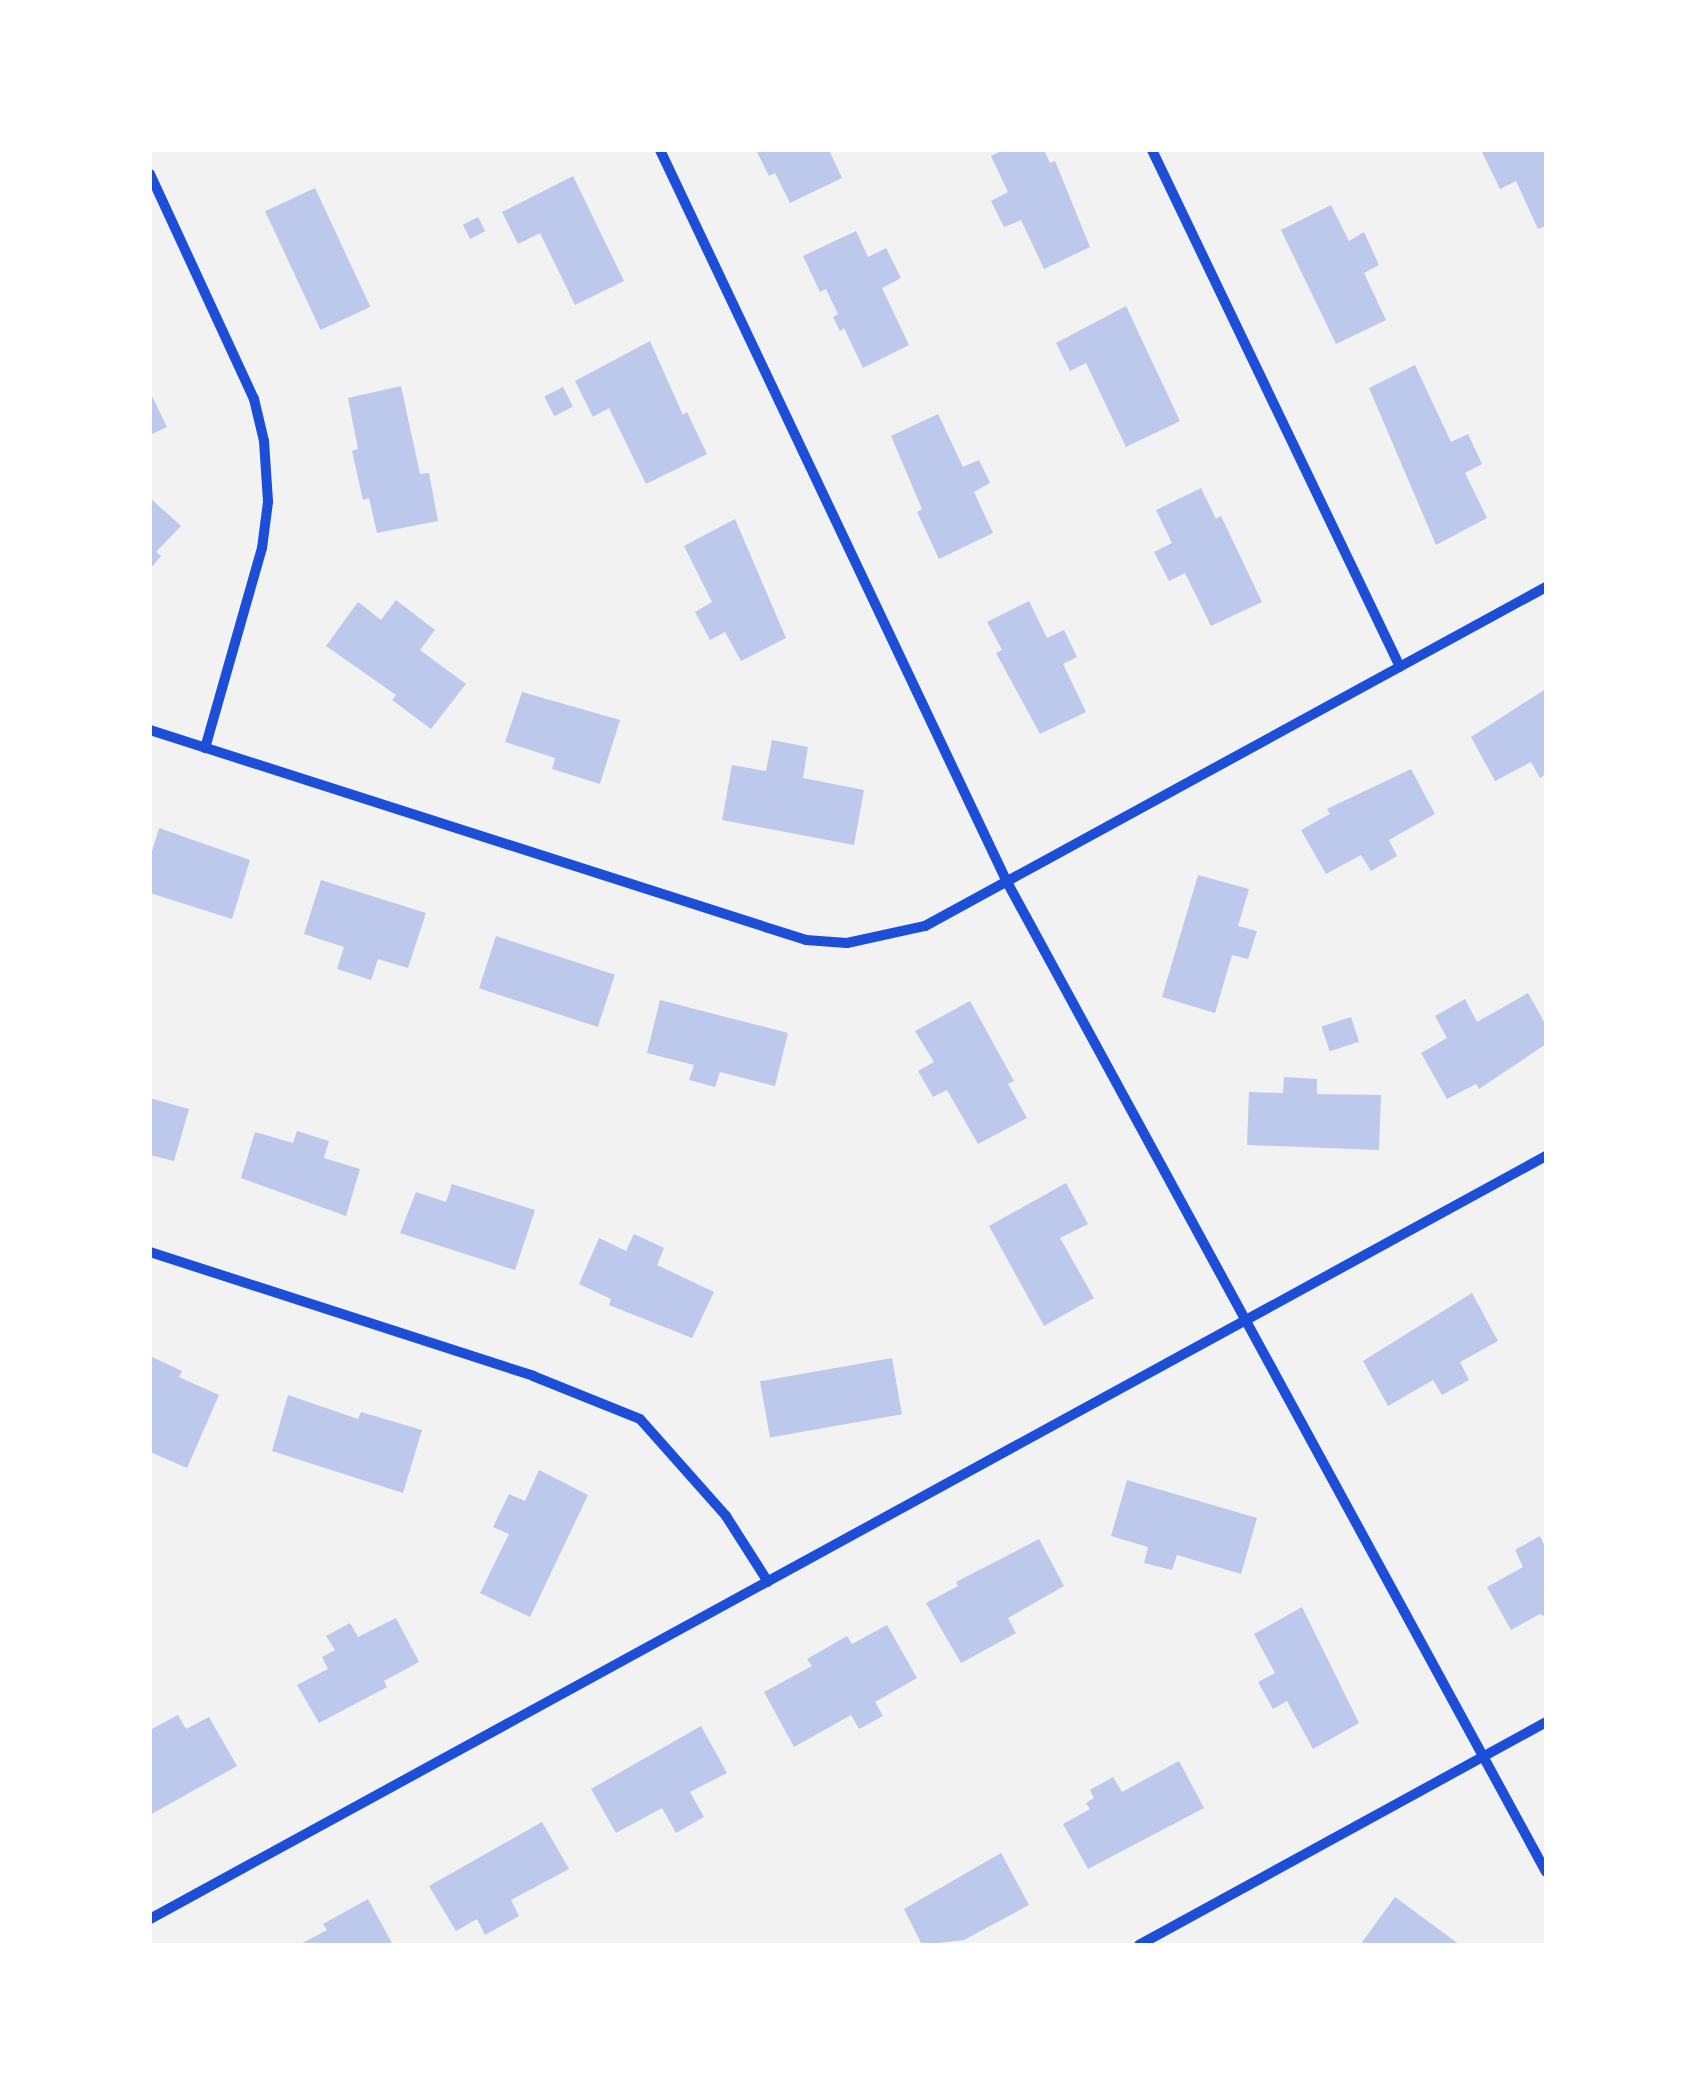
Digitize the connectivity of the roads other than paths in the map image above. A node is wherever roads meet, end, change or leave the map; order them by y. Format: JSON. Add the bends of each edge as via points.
{"nodes":[{"id":1,"x":660,"y":150,"type":"edge"},
{"id":2,"x":1152,"y":150,"type":"edge"},
{"id":3,"x":150,"y":174,"type":"edge"},
{"id":4,"x":1546,"y":588,"type":"edge"},
{"id":5,"x":1400,"y":667,"type":"junction"},
{"id":6,"x":150,"y":730,"type":"edge"},
{"id":7,"x":204,"y":748,"type":"junction"},
{"id":8,"x":1008,"y":882,"type":"junction"},
{"id":9,"x":1546,"y":1156,"type":"edge"},
{"id":10,"x":150,"y":1252,"type":"edge"},
{"id":11,"x":1244,"y":1320,"type":"junction"},
{"id":12,"x":768,"y":1582,"type":"junction"},
{"id":13,"x":1546,"y":1722,"type":"edge"},
{"id":14,"x":1483,"y":1756,"type":"junction"},
{"id":15,"x":1546,"y":1872,"type":"edge"},
{"id":16,"x":150,"y":1920,"type":"edge"},
{"id":17,"x":1139,"y":1945,"type":"edge"}],
"edges":[{"from":1,"to":8,"type":"street"},
{"from":2,"to":5,"type":"street"},
{"from":3,"to":7,"type":"street","via":[[254,399],[264,441],[268,502],[262,548]]},
{"from":4,"to":5,"type":"street"},
{"from":5,"to":8,"type":"street"},
{"from":6,"to":7,"type":"street"},
{"from":7,"to":8,"type":"street","via":[[806,940],[887,938],[926,926]]},
{"from":8,"to":11,"type":"street"},
{"from":9,"to":11,"type":"street"},
{"from":10,"to":12,"type":"street","via":[[533,1376],[640,1419],[726,1516]]},
{"from":11,"to":12,"type":"street"},
{"from":11,"to":14,"type":"street"},
{"from":12,"to":16,"type":"street"},
{"from":13,"to":14,"type":"street"},
{"from":14,"to":15,"type":"street"},
{"from":14,"to":17,"type":"street"}]}
